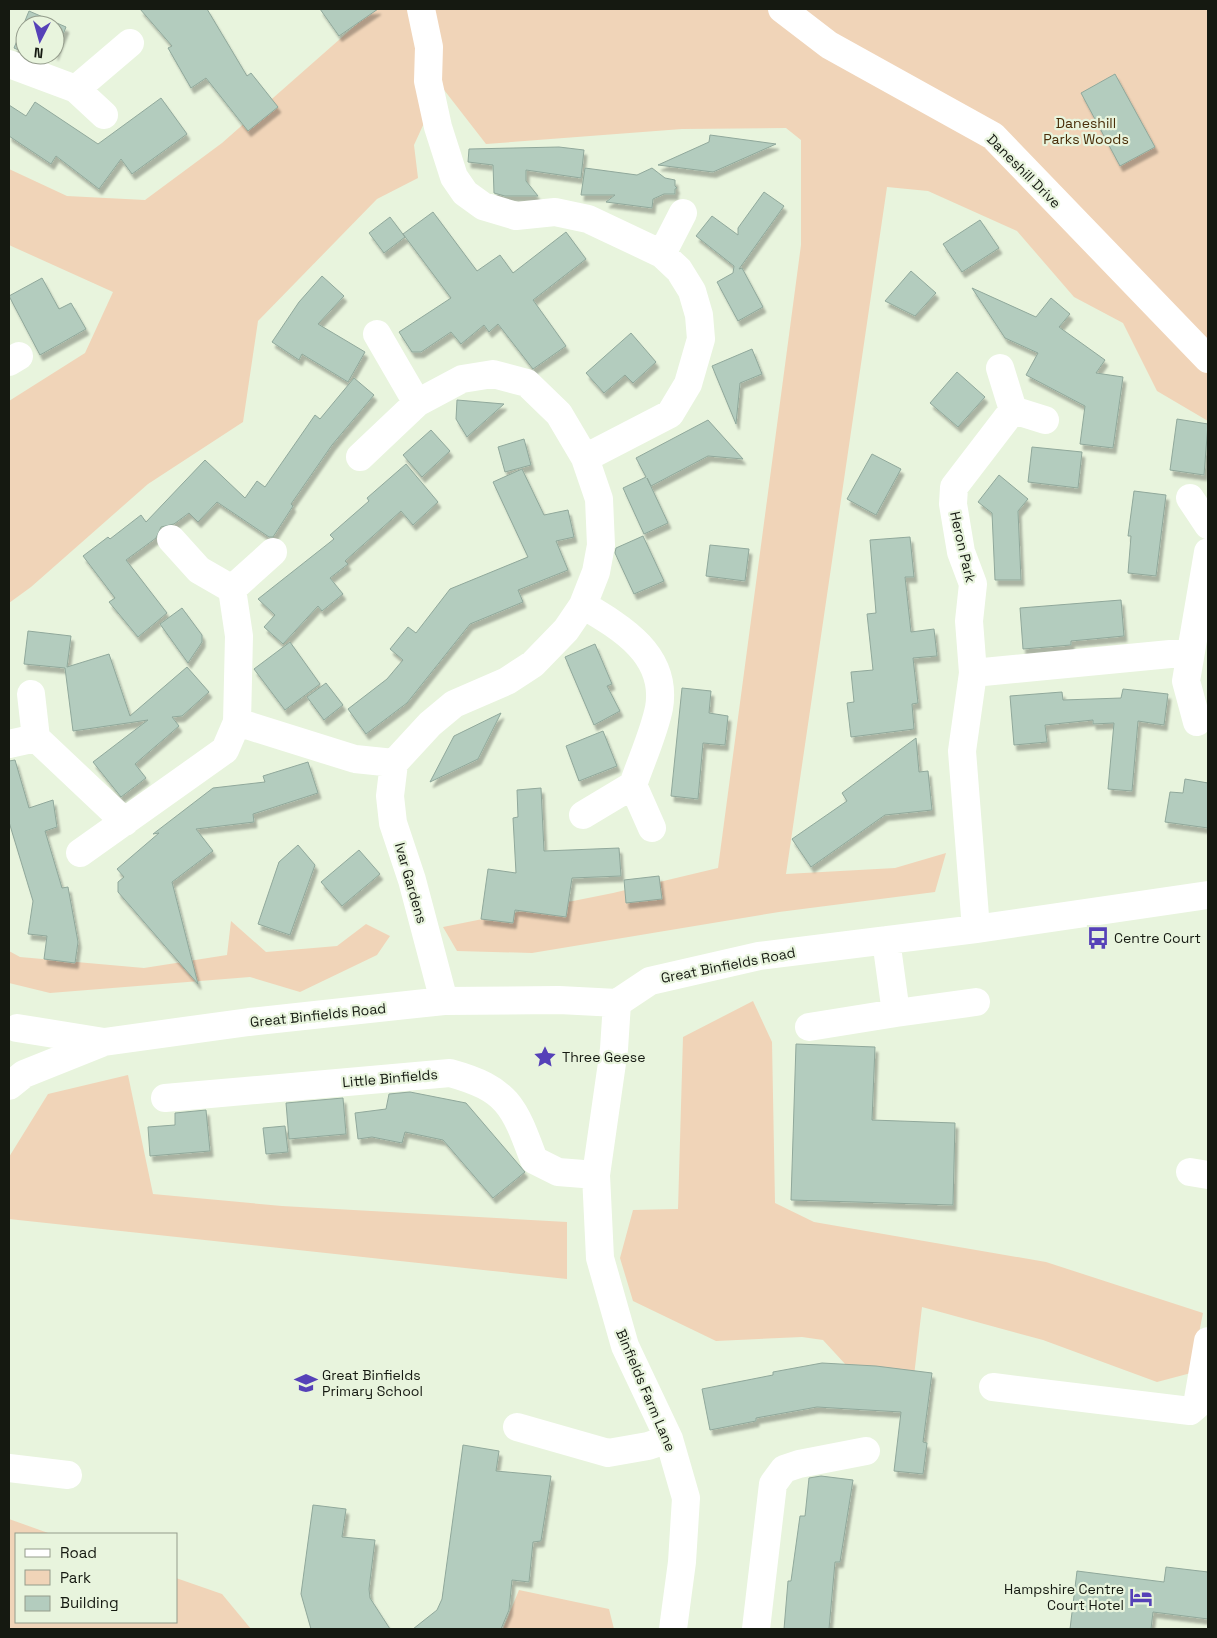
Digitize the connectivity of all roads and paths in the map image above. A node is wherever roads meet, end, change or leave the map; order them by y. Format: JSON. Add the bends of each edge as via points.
{"nodes":[{"id":1,"x":421,"y":9,"type":"edge"},
{"id":2,"x":782,"y":9,"type":"edge"},
{"id":3,"x":130,"y":43,"type":"dead end"},
{"id":4,"x":9,"y":64,"type":"edge"},
{"id":5,"x":76,"y":89,"type":"junction"},
{"id":6,"x":104,"y":115,"type":"dead end"},
{"id":7,"x":683,"y":213,"type":"dead end"},
{"id":8,"x":662,"y":254,"type":"junction"},
{"id":9,"x":377,"y":334,"type":"dead end"},
{"id":10,"x":1208,"y":359,"type":"edge"},
{"id":11,"x":1000,"y":368,"type":"dead end"},
{"id":12,"x":417,"y":403,"type":"junction"},
{"id":13,"x":1012,"y":410,"type":"junction"},
{"id":14,"x":1045,"y":420,"type":"dead end"},
{"id":15,"x":360,"y":457,"type":"dead end"},
{"id":16,"x":585,"y":458,"type":"junction"},
{"id":17,"x":1190,"y":498,"type":"dead end"},
{"id":18,"x":1208,"y":525,"type":"edge"},
{"id":19,"x":171,"y":539,"type":"dead end"},
{"id":20,"x":273,"y":552,"type":"dead end"},
{"id":21,"x":1208,"y":552,"type":"edge"},
{"id":22,"x":232,"y":589,"type":"junction"},
{"id":23,"x":582,"y":605,"type":"junction"},
{"id":24,"x":1191,"y":652,"type":"junction"},
{"id":25,"x":973,"y":673,"type":"junction"},
{"id":26,"x":32,"y":694,"type":"dead end"},
{"id":27,"x":237,"y":722,"type":"junction"},
{"id":28,"x":1197,"y":722,"type":"dead end"},
{"id":29,"x":36,"y":738,"type":"junction"},
{"id":30,"x":9,"y":744,"type":"edge"},
{"id":31,"x":394,"y":763,"type":"junction"},
{"id":32,"x":633,"y":785,"type":"junction"},
{"id":33,"x":583,"y":815,"type":"dead end"},
{"id":34,"x":125,"y":822,"type":"junction"},
{"id":35,"x":652,"y":828,"type":"dead end"},
{"id":36,"x":80,"y":853,"type":"dead end"},
{"id":37,"x":1208,"y":895,"type":"edge"},
{"id":38,"x":976,"y":928,"type":"junction"},
{"id":39,"x":886,"y":940,"type":"junction"},
{"id":40,"x":444,"y":1001,"type":"junction"},
{"id":41,"x":976,"y":1002,"type":"dead end"},
{"id":42,"x":617,"y":1003,"type":"junction"},
{"id":43,"x":896,"y":1013,"type":"junction"},
{"id":44,"x":13,"y":1026,"type":"edge"},
{"id":45,"x":809,"y":1027,"type":"dead end"},
{"id":46,"x":104,"y":1042,"type":"junction"},
{"id":47,"x":16,"y":1080,"type":"edge"},
{"id":48,"x":165,"y":1098,"type":"dead end"},
{"id":49,"x":596,"y":1175,"type":"junction"},
{"id":50,"x":1208,"y":1341,"type":"edge"},
{"id":51,"x":993,"y":1386,"type":"dead end"},
{"id":52,"x":516,"y":1428,"type":"dead end"},
{"id":53,"x":669,"y":1439,"type":"junction"},
{"id":54,"x":866,"y":1451,"type":"dead end"},
{"id":55,"x":9,"y":1468,"type":"edge"},
{"id":56,"x":68,"y":1475,"type":"dead end"},
{"id":57,"x":673,"y":1629,"type":"edge"},
{"id":58,"x":756,"y":1629,"type":"edge"}],
"edges":[{"from":1,"to":8,"type":"street","via":[[429,47],[428,81],[438,127],[454,177],[465,193],[483,206],[516,216],[555,212],[588,219]]},
{"from":2,"to":10,"type":"street","name":"Daneshill Drive","via":[[829,45],[993,136]]},
{"from":3,"to":5,"type":"street"},
{"from":4,"to":5,"type":"street"},
{"from":5,"to":6,"type":"street"},
{"from":7,"to":8,"type":"street"},
{"from":8,"to":16,"type":"street","via":[[692,291],[699,315],[701,339],[688,384],[670,414]]},
{"from":9,"to":12,"type":"street"},
{"from":11,"to":13,"type":"street"},
{"from":12,"to":15,"type":"street"},
{"from":12,"to":16,"type":"street","via":[[462,379],[493,374],[527,383],[558,414]]},
{"from":13,"to":14,"type":"street"},
{"from":13,"to":25,"type":"street","name":"Heron Park","via":[[954,487],[953,504],[961,552],[973,584],[969,621]]},
{"from":16,"to":23,"type":"street","via":[[599,498],[601,545],[596,572]]},
{"from":17,"to":18,"type":"street"},
{"from":19,"to":22,"type":"street","via":[[199,570]]},
{"from":20,"to":22,"type":"street"},
{"from":21,"to":24,"type":"street"},
{"from":22,"to":27,"type":"street","via":[[239,636]]},
{"from":23,"to":31,"type":"street","via":[[566,630],[533,664],[506,681],[454,704],[430,724]]},
{"from":23,"to":32,"type":"street","via":[[619,626],[648,653],[658,679],[659,708]]},
{"from":24,"to":25,"type":"street"},
{"from":24,"to":28,"type":"street","via":[[1186,681]]},
{"from":25,"to":38,"type":"street","name":"Heron Park","via":[[962,752]]},
{"from":26,"to":29,"type":"street"},
{"from":27,"to":31,"type":"street","via":[[355,759]]},
{"from":27,"to":34,"type":"street","via":[[225,750]]},
{"from":29,"to":30,"type":"street"},
{"from":29,"to":34,"type":"street"},
{"from":31,"to":40,"type":"street","name":"Ivar Gardens","via":[[390,796],[393,823],[412,880]]},
{"from":32,"to":33,"type":"street"},
{"from":32,"to":35,"type":"street"},
{"from":34,"to":36,"type":"street"},
{"from":37,"to":38,"type":"street","name":"Great Binfields Road"},
{"from":38,"to":39,"type":"street","name":"Great Binfields Road"},
{"from":39,"to":42,"type":"street","name":"Great Binfields Road","via":[[759,956],[650,981]]},
{"from":39,"to":43,"type":"street"},
{"from":40,"to":42,"type":"street","name":"Great Binfields Road"},
{"from":40,"to":46,"type":"street","name":"Great Binfields Road","via":[[248,1022]]},
{"from":41,"to":43,"type":"street"},
{"from":42,"to":49,"type":"street","name":"Binfields Farm Lane","via":[[614,1049]]},
{"from":43,"to":45,"type":"street"},
{"from":44,"to":46,"type":"street","name":"Great Binfields Road"},
{"from":44,"to":47,"type":"street","name":"Great Binfields Road","via":[[27,1042],[30,1054],[28,1066]]},
{"from":46,"to":47,"type":"street","name":"Great Binfields Road"},
{"from":48,"to":49,"type":"street","name":"Little Binfields","via":[[450,1073],[476,1080],[495,1090],[512,1107],[534,1160],[558,1172]]},
{"from":49,"to":53,"type":"street","name":"Binfields Farm Lane","via":[[600,1258],[625,1346]]},
{"from":50,"to":51,"type":"street","via":[[1198,1405],[1190,1411]]},
{"from":52,"to":53,"type":"street","via":[[608,1453]]},
{"from":53,"to":57,"type":"street","name":"Binfields Farm Lane","via":[[686,1498]]},
{"from":54,"to":58,"type":"street","via":[[784,1469],[773,1484]]},
{"from":55,"to":56,"type":"street"}]}
